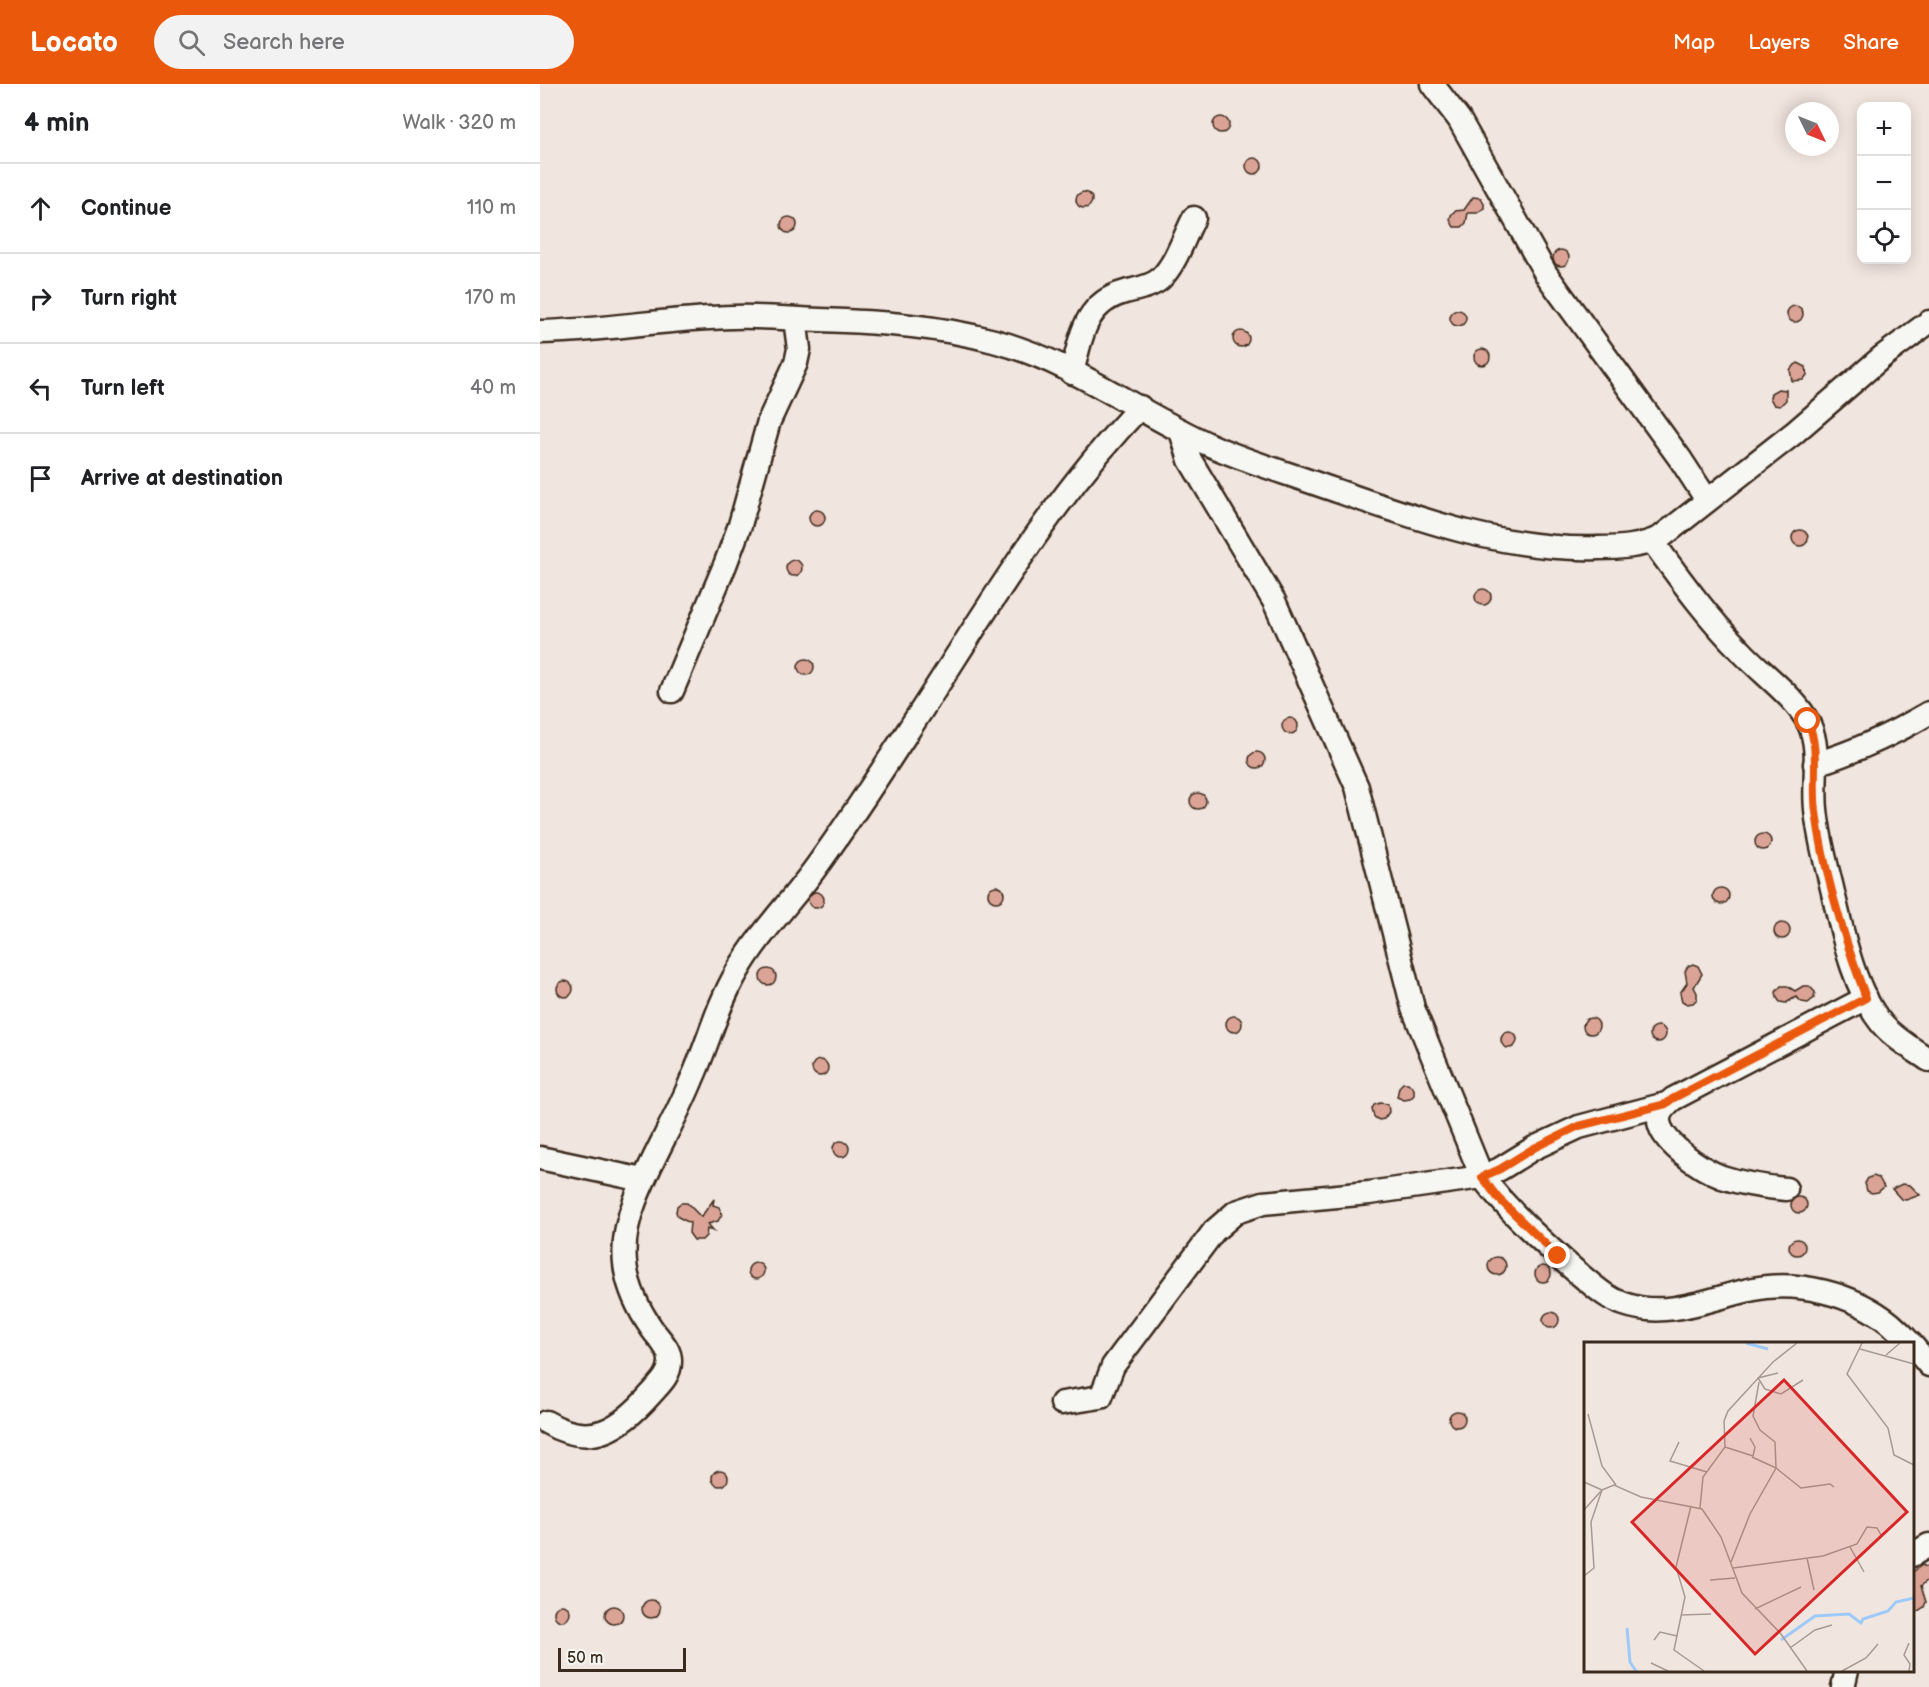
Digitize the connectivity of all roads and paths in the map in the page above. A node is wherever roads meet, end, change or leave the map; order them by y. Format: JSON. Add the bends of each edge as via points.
{"nodes":[{"id":1,"x":1432,"y":84,"type":"edge"},
{"id":2,"x":1194,"y":218,"type":"dead end"},
{"id":3,"x":795,"y":319,"type":"junction"},
{"id":4,"x":1929,"y":322,"type":"edge"},
{"id":5,"x":540,"y":332,"type":"edge"},
{"id":6,"x":1072,"y":373,"type":"junction"},
{"id":7,"x":1140,"y":408,"type":"junction"},
{"id":8,"x":1181,"y":431,"type":"junction"},
{"id":9,"x":1707,"y":500,"type":"junction"},
{"id":10,"x":1653,"y":542,"type":"junction"},
{"id":11,"x":672,"y":691,"type":"dead end"},
{"id":12,"x":1929,"y":712,"type":"edge"},
{"id":13,"x":1815,"y":764,"type":"junction"},
{"id":14,"x":1866,"y":998,"type":"junction"},
{"id":15,"x":1929,"y":1060,"type":"edge"},
{"id":16,"x":1666,"y":1104,"type":"junction"},
{"id":17,"x":540,"y":1158,"type":"edge"},
{"id":18,"x":1482,"y":1177,"type":"junction"},
{"id":19,"x":643,"y":1180,"type":"junction"},
{"id":20,"x":1786,"y":1188,"type":"dead end"},
{"id":21,"x":1910,"y":1342,"type":"edge"},
{"id":22,"x":1914,"y":1346,"type":"edge"},
{"id":23,"x":1929,"y":1365,"type":"edge"},
{"id":24,"x":1062,"y":1403,"type":"dead end"},
{"id":25,"x":546,"y":1422,"type":"dead end"},
{"id":26,"x":1929,"y":1545,"type":"edge"},
{"id":27,"x":1914,"y":1554,"type":"edge"},
{"id":28,"x":1847,"y":1672,"type":"edge"},
{"id":29,"x":1843,"y":1687,"type":"edge"}],
"edges":[{"from":1,"to":9,"type":"street","via":[[1459,119],[1546,274]]},
{"from":2,"to":6,"type":"street","via":[[1168,270],[1158,281],[1106,299],[1090,315]]},
{"from":3,"to":5,"type":"street","via":[[731,317]]},
{"from":3,"to":6,"type":"street","via":[[951,332],[997,341]]},
{"from":3,"to":11,"type":"street","via":[[796,363],[769,422],[729,555]]},
{"from":4,"to":9,"type":"street"},
{"from":6,"to":7,"type":"street"},
{"from":7,"to":8,"type":"street"},
{"from":7,"to":19,"type":"street","via":[[1085,468],[1025,549],[845,825],[734,976],[692,1080]]},
{"from":8,"to":10,"type":"street","via":[[1286,473],[1479,536],[1551,548]]},
{"from":8,"to":18,"type":"street","via":[[1194,468],[1274,601],[1357,787],[1413,1008]]},
{"from":9,"to":10,"type":"street"},
{"from":10,"to":13,"type":"street","via":[[1740,651],[1808,721]]},
{"from":12,"to":13,"type":"street","via":[[1850,753]]},
{"from":13,"to":14,"type":"street","via":[[1816,810],[1825,858],[1846,946]]},
{"from":14,"to":15,"type":"street","via":[[1884,1026]]},
{"from":14,"to":16,"type":"street"},
{"from":16,"to":18,"type":"street","via":[[1579,1126]]},
{"from":16,"to":20,"type":"street","via":[[1659,1118],[1663,1132],[1704,1168],[1738,1182]]},
{"from":17,"to":19,"type":"street"},
{"from":18,"to":21,"type":"street","via":[[1498,1198],[1558,1256],[1608,1297],[1626,1305],[1677,1309],[1751,1289],[1804,1288],[1833,1293],[1857,1303],[1891,1324]]},
{"from":18,"to":24,"type":"street","via":[[1263,1203],[1236,1212],[1214,1231],[1113,1366],[1101,1396]]},
{"from":19,"to":25,"type":"street","via":[[625,1236],[624,1262],[628,1284],[640,1311],[668,1350],[666,1377],[649,1397],[608,1431],[569,1432]]},
{"from":22,"to":23,"type":"street"},
{"from":26,"to":27,"type":"street"},
{"from":28,"to":29,"type":"street"}]}
